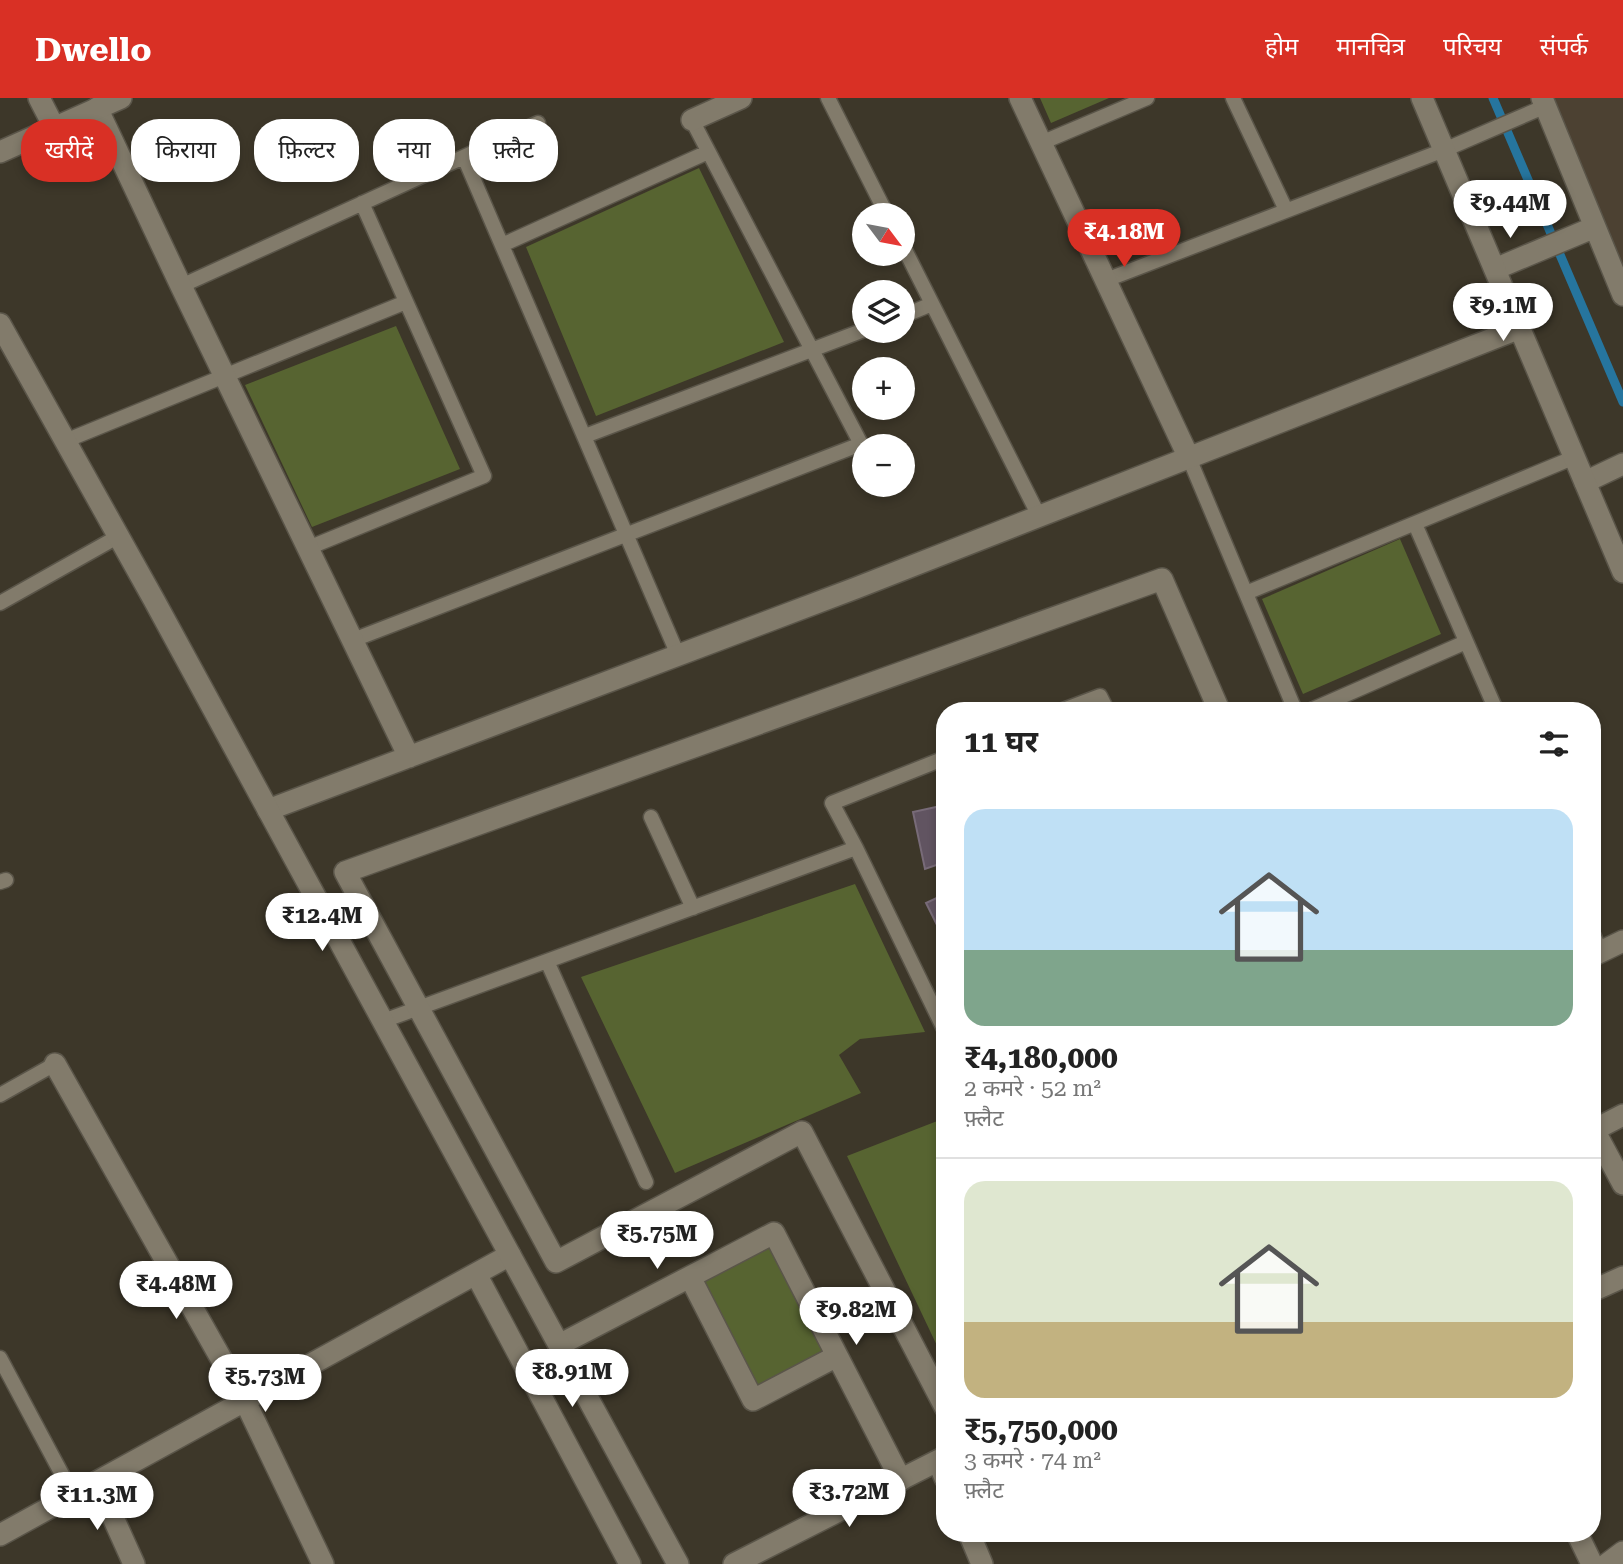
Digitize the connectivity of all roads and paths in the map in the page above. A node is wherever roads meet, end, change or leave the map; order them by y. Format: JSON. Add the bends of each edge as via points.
{"nodes":[{"id":1,"x":39,"y":98,"type":"edge"},
{"id":2,"x":121,"y":98,"type":"edge"},
{"id":3,"x":741,"y":98,"type":"edge"},
{"id":4,"x":828,"y":98,"type":"edge"},
{"id":5,"x":1020,"y":98,"type":"edge"},
{"id":6,"x":1147,"y":98,"type":"edge"},
{"id":7,"x":1233,"y":98,"type":"edge"},
{"id":8,"x":1422,"y":98,"type":"edge"},
{"id":9,"x":1544,"y":102,"type":"edge"},
{"id":10,"x":97,"y":108,"type":"junction"},
{"id":11,"x":50,"y":119,"type":"edge"},
{"id":12,"x":72,"y":119,"type":"edge"},
{"id":13,"x":692,"y":120,"type":"joint"},
{"id":14,"x":21,"y":142,"type":"edge"},
{"id":15,"x":1041,"y":143,"type":"junction"},
{"id":16,"x":1444,"y":150,"type":"junction"},
{"id":17,"x":0,"y":152,"type":"edge"},
{"id":18,"x":708,"y":152,"type":"junction"},
{"id":19,"x":469,"y":155,"type":"edge"},
{"id":20,"x":464,"y":157,"type":"junction"},
{"id":21,"x":362,"y":203,"type":"junction"},
{"id":22,"x":881,"y":203,"type":"edge"},
{"id":23,"x":1286,"y":211,"type":"junction"},
{"id":24,"x":1595,"y":227,"type":"junction"},
{"id":25,"x":502,"y":245,"type":"junction"},
{"id":26,"x":913,"y":266,"type":"edge"},
{"id":27,"x":1495,"y":269,"type":"junction"},
{"id":28,"x":1106,"y":280,"type":"junction"},
{"id":29,"x":181,"y":286,"type":"junction"},
{"id":30,"x":1623,"y":295,"type":"edge"},
{"id":31,"x":406,"y":302,"type":"junction"},
{"id":32,"x":932,"y":304,"type":"junction"},
{"id":33,"x":915,"y":311,"type":"edge"},
{"id":34,"x":0,"y":324,"type":"edge"},
{"id":35,"x":1520,"y":328,"type":"junction"},
{"id":36,"x":852,"y":335,"type":"edge"},
{"id":37,"x":812,"y":350,"type":"junction"},
{"id":38,"x":225,"y":376,"type":"junction"},
{"id":39,"x":585,"y":436,"type":"junction"},
{"id":40,"x":65,"y":441,"type":"junction"},
{"id":41,"x":1574,"y":457,"type":"junction"},
{"id":42,"x":1189,"y":458,"type":"junction"},
{"id":43,"x":1623,"y":464,"type":"edge"},
{"id":44,"x":1585,"y":482,"type":"junction"},
{"id":45,"x":1040,"y":516,"type":"junction"},
{"id":46,"x":1415,"y":524,"type":"junction"},
{"id":47,"x":626,"y":534,"type":"junction"},
{"id":48,"x":119,"y":536,"type":"junction"},
{"id":49,"x":308,"y":548,"type":"junction"},
{"id":50,"x":1623,"y":572,"type":"edge"},
{"id":51,"x":1246,"y":593,"type":"junction"},
{"id":52,"x":0,"y":603,"type":"edge"},
{"id":53,"x":353,"y":640,"type":"junction"},
{"id":54,"x":1466,"y":642,"type":"junction"},
{"id":55,"x":678,"y":655,"type":"junction"},
{"id":56,"x":1084,"y":702,"type":"edge"},
{"id":57,"x":1103,"y":702,"type":"edge"},
{"id":58,"x":1216,"y":702,"type":"edge"},
{"id":59,"x":1292,"y":702,"type":"edge"},
{"id":60,"x":1329,"y":702,"type":"edge"},
{"id":61,"x":1492,"y":702,"type":"edge"},
{"id":62,"x":409,"y":757,"type":"junction"},
{"id":63,"x":936,"y":762,"type":"edge"},
{"id":64,"x":268,"y":810,"type":"junction"},
{"id":65,"x":651,"y":817,"type":"dead end"},
{"id":66,"x":856,"y":848,"type":"junction"},
{"id":67,"x":693,"y":908,"type":"junction"},
{"id":68,"x":1623,"y":941,"type":"edge"},
{"id":69,"x":1601,"y":952,"type":"edge"},
{"id":70,"x":547,"y":961,"type":"junction"},
{"id":71,"x":418,"y":1007,"type":"junction"},
{"id":72,"x":936,"y":1012,"type":"edge"},
{"id":73,"x":383,"y":1021,"type":"junction"},
{"id":74,"x":55,"y":1064,"type":"joint"},
{"id":75,"x":0,"y":1095,"type":"edge"},
{"id":76,"x":1623,"y":1115,"type":"edge"},
{"id":77,"x":1601,"y":1126,"type":"edge"},
{"id":78,"x":1601,"y":1144,"type":"edge"},
{"id":79,"x":646,"y":1182,"type":"dead end"},
{"id":80,"x":1623,"y":1184,"type":"edge"},
{"id":81,"x":510,"y":1255,"type":"junction"},
{"id":82,"x":476,"y":1274,"type":"junction"},
{"id":83,"x":690,"y":1277,"type":"junction"},
{"id":84,"x":1623,"y":1277,"type":"edge"},
{"id":85,"x":1601,"y":1287,"type":"edge"},
{"id":86,"x":559,"y":1345,"type":"junction"},
{"id":87,"x":837,"y":1356,"type":"junction"},
{"id":88,"x":0,"y":1358,"type":"edge"},
{"id":89,"x":936,"y":1390,"type":"edge"},
{"id":90,"x":245,"y":1401,"type":"junction"},
{"id":91,"x":936,"y":1468,"type":"edge"},
{"id":92,"x":901,"y":1480,"type":"junction"},
{"id":93,"x":97,"y":1482,"type":"junction"},
{"id":94,"x":73,"y":1495,"type":"junction"},
{"id":95,"x":0,"y":1535,"type":"edge"},
{"id":96,"x":973,"y":1542,"type":"edge"},
{"id":97,"x":1581,"y":1542,"type":"edge"},
{"id":98,"x":1623,"y":1552,"type":"edge"},
{"id":99,"x":134,"y":1564,"type":"edge"},
{"id":100,"x":323,"y":1564,"type":"edge"},
{"id":101,"x":630,"y":1564,"type":"edge"},
{"id":102,"x":678,"y":1564,"type":"edge"},
{"id":103,"x":734,"y":1564,"type":"edge"},
{"id":104,"x":982,"y":1564,"type":"edge"},
{"id":105,"x":1592,"y":1564,"type":"edge"},
{"id":106,"x":1607,"y":1564,"type":"edge"}],
"edges":[{"from":1,"to":11,"type":"street"},
{"from":2,"to":10,"type":"street"},
{"from":3,"to":13,"type":"street"},
{"from":4,"to":22,"type":"lane"},
{"from":5,"to":15,"type":"street"},
{"from":6,"to":15,"type":"lane"},
{"from":7,"to":23,"type":"lane"},
{"from":8,"to":16,"type":"street"},
{"from":9,"to":16,"type":"lane"},
{"from":9,"to":24,"type":"street"},
{"from":10,"to":12,"type":"street"},
{"from":10,"to":29,"type":"street"},
{"from":13,"to":18,"type":"lane"},
{"from":14,"to":17,"type":"street"},
{"from":15,"to":28,"type":"street"},
{"from":16,"to":23,"type":"lane"},
{"from":16,"to":27,"type":"street"},
{"from":18,"to":25,"type":"lane"},
{"from":18,"to":37,"type":"lane"},
{"from":19,"to":20,"type":"lane"},
{"from":20,"to":21,"type":"lane"},
{"from":20,"to":25,"type":"lane"},
{"from":21,"to":29,"type":"lane"},
{"from":21,"to":31,"type":"lane"},
{"from":23,"to":28,"type":"lane"},
{"from":24,"to":27,"type":"street"},
{"from":24,"to":30,"type":"street"},
{"from":25,"to":39,"type":"lane"},
{"from":26,"to":32,"type":"lane"},
{"from":27,"to":35,"type":"street"},
{"from":28,"to":42,"type":"street"},
{"from":29,"to":38,"type":"street"},
{"from":31,"to":38,"type":"lane"},
{"from":31,"to":49,"type":"lane","via":[[484,476]]},
{"from":32,"to":33,"type":"lane"},
{"from":32,"to":45,"type":"lane"},
{"from":34,"to":40,"type":"street"},
{"from":35,"to":41,"type":"street"},
{"from":35,"to":42,"type":"street"},
{"from":36,"to":37,"type":"lane"},
{"from":37,"to":39,"type":"lane"},
{"from":37,"to":47,"type":"lane","via":[[861,444]]},
{"from":38,"to":40,"type":"lane"},
{"from":38,"to":49,"type":"street"},
{"from":39,"to":47,"type":"lane"},
{"from":40,"to":48,"type":"street"},
{"from":41,"to":44,"type":"street"},
{"from":41,"to":46,"type":"lane"},
{"from":42,"to":45,"type":"street"},
{"from":42,"to":51,"type":"lane"},
{"from":43,"to":44,"type":"street"},
{"from":44,"to":50,"type":"street"},
{"from":45,"to":55,"type":"street"},
{"from":46,"to":51,"type":"lane"},
{"from":46,"to":54,"type":"lane"},
{"from":47,"to":53,"type":"lane"},
{"from":47,"to":55,"type":"lane"},
{"from":48,"to":52,"type":"lane"},
{"from":48,"to":64,"type":"street"},
{"from":49,"to":53,"type":"street"},
{"from":51,"to":59,"type":"lane"},
{"from":53,"to":62,"type":"street"},
{"from":54,"to":60,"type":"lane"},
{"from":54,"to":61,"type":"lane"},
{"from":55,"to":62,"type":"street"},
{"from":56,"to":57,"type":"lane","via":[[1100,696]]},
{"from":58,"to":71,"type":"street","via":[[1162,579],[345,872]]},
{"from":62,"to":64,"type":"street"},
{"from":63,"to":66,"type":"lane","via":[[832,803]]},
{"from":64,"to":73,"type":"street"},
{"from":65,"to":67,"type":"lane"},
{"from":66,"to":67,"type":"lane"},
{"from":66,"to":72,"type":"lane"},
{"from":67,"to":70,"type":"lane"},
{"from":68,"to":69,"type":"street"},
{"from":70,"to":71,"type":"lane"},
{"from":70,"to":79,"type":"lane"},
{"from":71,"to":73,"type":"lane"},
{"from":71,"to":89,"type":"street","via":[[556,1262],[802,1132]]},
{"from":73,"to":81,"type":"street"},
{"from":74,"to":75,"type":"lane"},
{"from":74,"to":90,"type":"street"},
{"from":76,"to":77,"type":"street"},
{"from":78,"to":80,"type":"street"},
{"from":81,"to":82,"type":"street"},
{"from":81,"to":86,"type":"street"},
{"from":82,"to":90,"type":"street"},
{"from":82,"to":101,"type":"street"},
{"from":83,"to":86,"type":"street"},
{"from":83,"to":87,"type":"street","via":[[753,1400]]},
{"from":83,"to":87,"type":"street","via":[[774,1233]]},
{"from":84,"to":85,"type":"street"},
{"from":86,"to":102,"type":"street"},
{"from":87,"to":92,"type":"street"},
{"from":88,"to":94,"type":"lane"},
{"from":90,"to":93,"type":"street"},
{"from":90,"to":100,"type":"street"},
{"from":91,"to":92,"type":"street"},
{"from":92,"to":103,"type":"street"},
{"from":93,"to":94,"type":"street"},
{"from":93,"to":99,"type":"street"},
{"from":94,"to":95,"type":"street"},
{"from":96,"to":104,"type":"street"},
{"from":97,"to":105,"type":"street"},
{"from":98,"to":106,"type":"street"}]}
